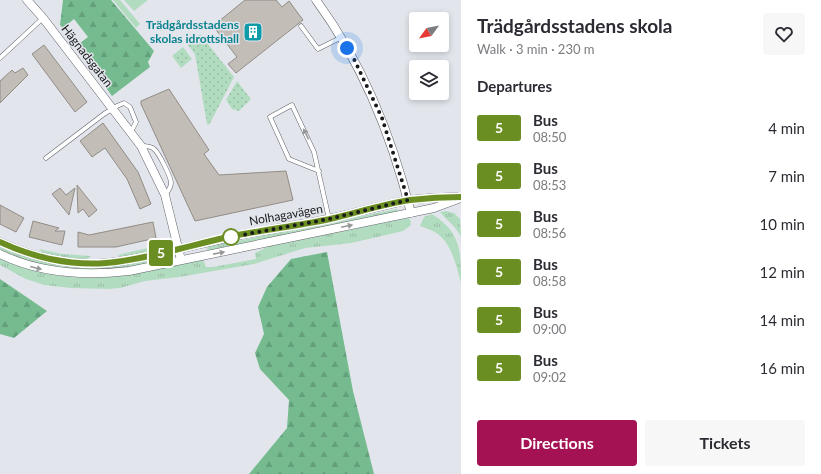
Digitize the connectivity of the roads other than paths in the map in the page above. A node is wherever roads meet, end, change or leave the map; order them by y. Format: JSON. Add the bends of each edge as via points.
{"nodes":[{"id":1,"x":26,"y":0,"type":"edge"},
{"id":2,"x":316,"y":0,"type":"edge"},
{"id":3,"x":43,"y":18,"type":"junction"},
{"id":4,"x":301,"y":26,"type":"dead end"},
{"id":5,"x":340,"y":38,"type":"junction"},
{"id":6,"x":0,"y":58,"type":"edge"},
{"id":7,"x":112,"y":108,"type":"junction"},
{"id":8,"x":129,"y":131,"type":"junction"},
{"id":9,"x":141,"y":146,"type":"junction"},
{"id":10,"x":46,"y":158,"type":"dead end"},
{"id":11,"x":319,"y":171,"type":"junction"},
{"id":12,"x":165,"y":195,"type":"junction"},
{"id":13,"x":461,"y":198,"type":"edge"},
{"id":14,"x":408,"y":200,"type":"junction"},
{"id":15,"x":411,"y":213,"type":"junction"},
{"id":16,"x":329,"y":219,"type":"junction"},
{"id":17,"x":0,"y":242,"type":"edge"},
{"id":18,"x":178,"y":248,"type":"junction"},
{"id":19,"x":0,"y":254,"type":"edge"},
{"id":20,"x":181,"y":260,"type":"junction"}],
"edges":[{"from":1,"to":3,"type":"street","name":"Hägnadsgatan"},
{"from":2,"to":5,"type":"street"},
{"from":3,"to":6,"type":"lane"},
{"from":3,"to":7,"type":"street","name":"Hägnadsgatan"},
{"from":4,"to":5,"type":"lane","via":[[318,49]]},
{"from":5,"to":14,"type":"street","via":[[354,59],[382,118]]},
{"from":7,"to":8,"type":"street","name":"Hägnadsgatan"},
{"from":7,"to":8,"type":"lane","via":[[124,103],[130,107],[136,122]]},
{"from":7,"to":10,"type":"lane"},
{"from":8,"to":9,"type":"street","name":"Hägnadsgatan"},
{"from":9,"to":12,"type":"street","name":"Hägnadsgatan"},
{"from":9,"to":12,"type":"lane","via":[[153,148],[160,157],[171,182]]},
{"from":11,"to":11,"type":"lane","one_way":true,"via":[[314,152],[292,105],[270,117],[290,159]]},
{"from":11,"to":16,"type":"lane"},
{"from":12,"to":18,"type":"street","name":"Hägnadsgatan"},
{"from":13,"to":14,"type":"street","name":"Nolhagavägen"},
{"from":13,"to":15,"type":"street","name":"Nolhagavägen"},
{"from":14,"to":15,"type":"street"},
{"from":14,"to":16,"type":"street","name":"Nolhagavägen"},
{"from":20,"to":15,"type":"street","name":"Nolhagavägen","one_way":true},
{"from":16,"to":18,"type":"street","name":"Nolhagavägen"},
{"from":17,"to":18,"type":"street","name":"Nolhagavägen","via":[[25,252],[79,263],[105,263]]},
{"from":18,"to":20,"type":"street","name":"Hägnadsgatan"},
{"from":19,"to":20,"type":"street","name":"Nolhagavägen","one_way":true,"via":[[28,266],[76,274],[107,274]]}]}
